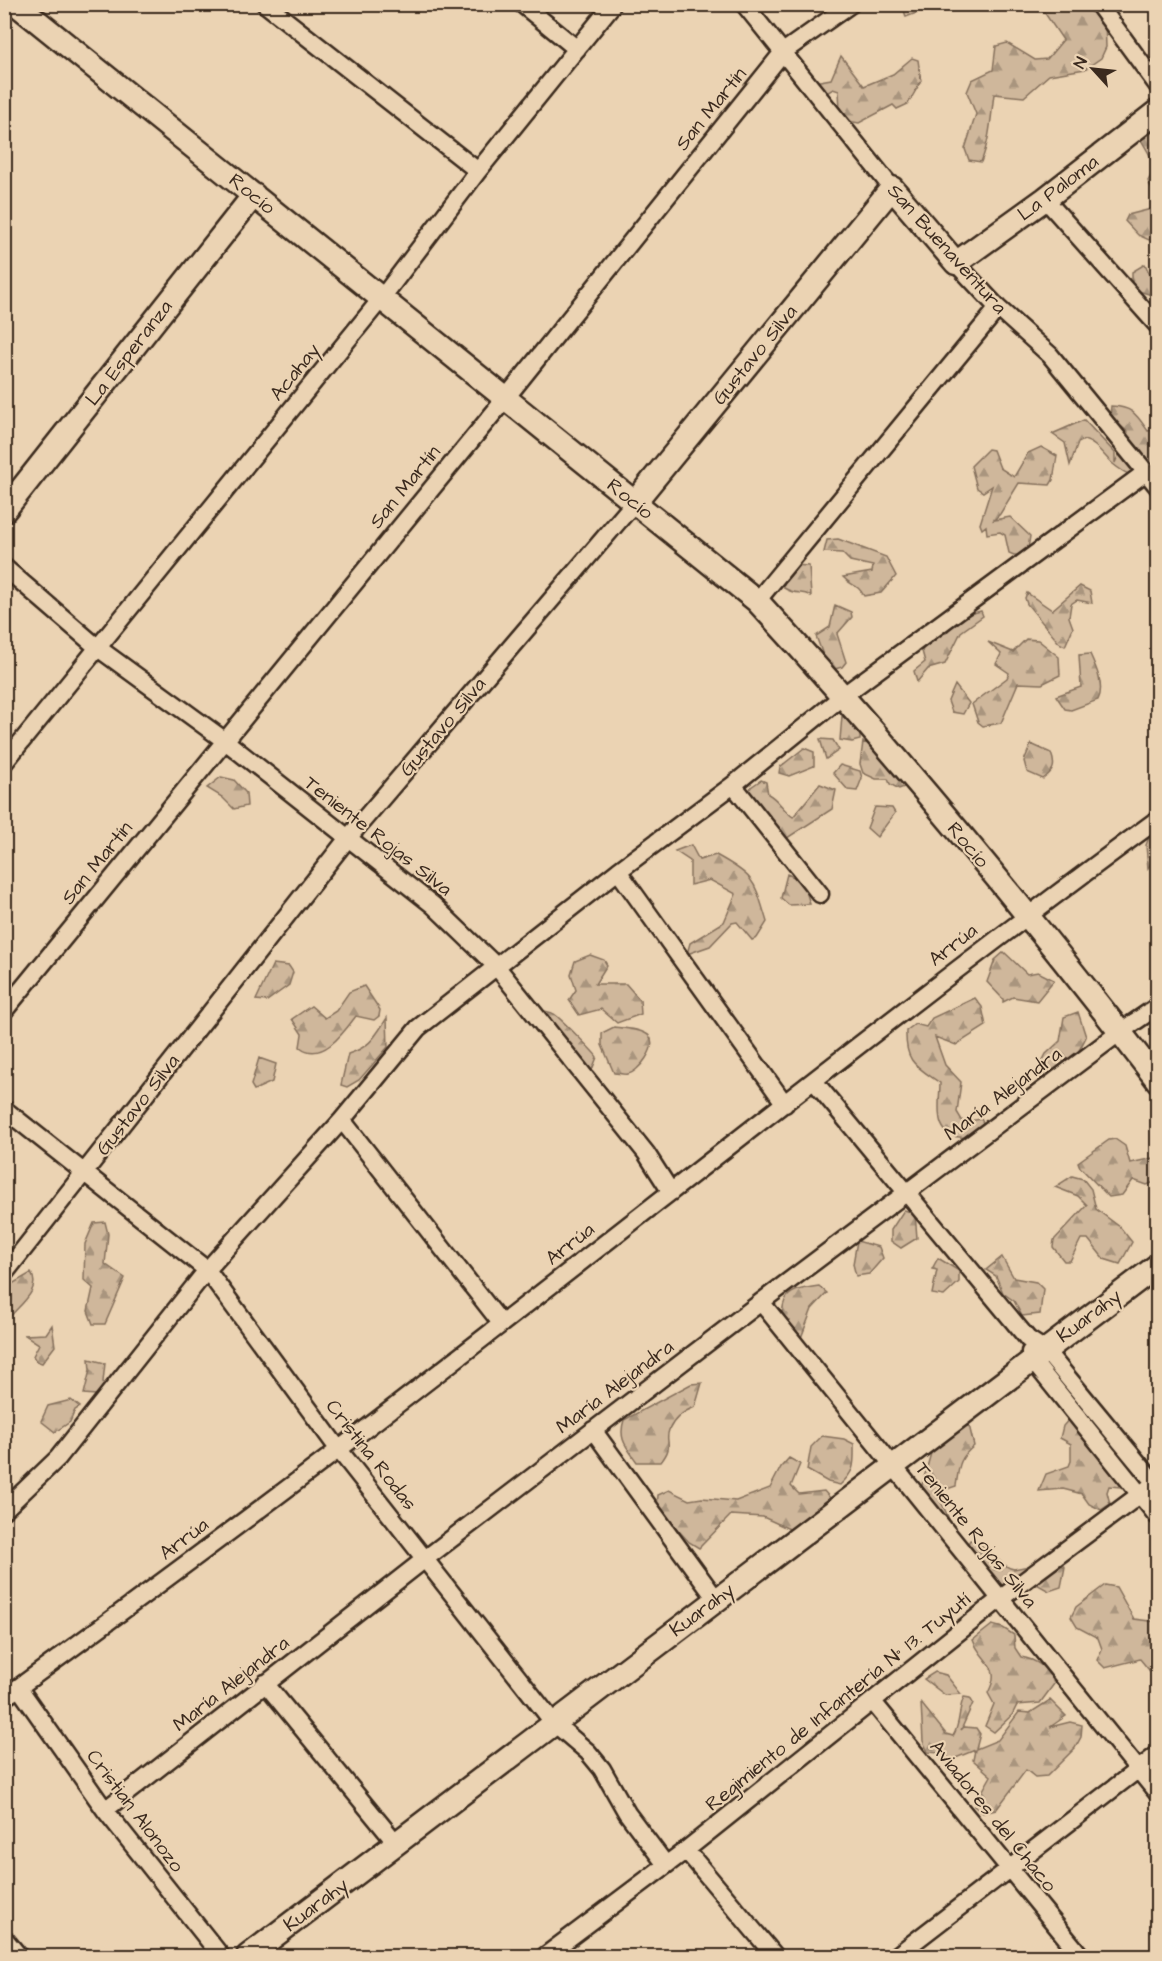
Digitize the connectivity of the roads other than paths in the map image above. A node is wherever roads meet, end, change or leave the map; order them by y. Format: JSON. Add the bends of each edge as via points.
{"nodes":[{"id":1,"x":16,"y":4,"type":"edge"},
{"id":2,"x":265,"y":4,"type":"edge"},
{"id":3,"x":522,"y":4,"type":"edge"},
{"id":4,"x":613,"y":4,"type":"edge"},
{"id":5,"x":744,"y":4,"type":"edge"},
{"id":6,"x":851,"y":4,"type":"edge"},
{"id":7,"x":1098,"y":4,"type":"edge"},
{"id":8,"x":577,"y":49,"type":"junction"},
{"id":9,"x":783,"y":52,"type":"junction"},
{"id":10,"x":1158,"y":86,"type":"edge"},
{"id":11,"x":1158,"y":111,"type":"edge"},
{"id":12,"x":478,"y":171,"type":"junction"},
{"id":13,"x":892,"y":188,"type":"junction"},
{"id":14,"x":254,"y":195,"type":"junction"},
{"id":15,"x":1045,"y":199,"type":"junction"},
{"id":16,"x":956,"y":263,"type":"junction"},
{"id":17,"x":381,"y":299,"type":"junction"},
{"id":18,"x":998,"y":308,"type":"junction"},
{"id":19,"x":1158,"y":326,"type":"edge"},
{"id":20,"x":505,"y":399,"type":"junction"},
{"id":21,"x":1146,"y":472,"type":"junction"},
{"id":22,"x":1158,"y":487,"type":"edge"},
{"id":23,"x":634,"y":503,"type":"junction"},
{"id":24,"x":4,"y":511,"type":"edge"},
{"id":25,"x":4,"y":567,"type":"edge"},
{"id":26,"x":757,"y":601,"type":"junction"},
{"id":27,"x":98,"y":648,"type":"junction"},
{"id":28,"x":844,"y":695,"type":"junction"},
{"id":29,"x":224,"y":741,"type":"junction"},
{"id":30,"x":4,"y":763,"type":"edge"},
{"id":31,"x":733,"y":785,"type":"junction"},
{"id":32,"x":1158,"y":819,"type":"edge"},
{"id":33,"x":348,"y":838,"type":"junction"},
{"id":34,"x":618,"y":871,"type":"junction"},
{"id":35,"x":820,"y":894,"type":"dead end"},
{"id":36,"x":1027,"y":915,"type":"junction"},
{"id":37,"x":496,"y":966,"type":"junction"},
{"id":38,"x":1158,"y":1006,"type":"edge"},
{"id":39,"x":4,"y":1011,"type":"edge"},
{"id":40,"x":1120,"y":1032,"type":"junction"},
{"id":41,"x":814,"y":1081,"type":"junction"},
{"id":42,"x":1158,"y":1081,"type":"edge"},
{"id":43,"x":785,"y":1104,"type":"junction"},
{"id":44,"x":4,"y":1109,"type":"edge"},
{"id":45,"x":342,"y":1120,"type":"junction"},
{"id":46,"x":85,"y":1173,"type":"junction"},
{"id":47,"x":671,"y":1192,"type":"junction"},
{"id":48,"x":908,"y":1193,"type":"junction"},
{"id":49,"x":1158,"y":1265,"type":"edge"},
{"id":50,"x":207,"y":1270,"type":"junction"},
{"id":51,"x":4,"y":1274,"type":"edge"},
{"id":52,"x":761,"y":1302,"type":"junction"},
{"id":53,"x":501,"y":1323,"type":"junction"},
{"id":54,"x":1035,"y":1350,"type":"junction"},
{"id":55,"x":593,"y":1430,"type":"junction"},
{"id":56,"x":339,"y":1450,"type":"junction"},
{"id":57,"x":893,"y":1465,"type":"junction"},
{"id":58,"x":1156,"y":1484,"type":"edge"},
{"id":59,"x":1139,"y":1495,"type":"junction"},
{"id":60,"x":4,"y":1510,"type":"edge"},
{"id":61,"x":1158,"y":1517,"type":"edge"},
{"id":62,"x":425,"y":1559,"type":"junction"},
{"id":63,"x":716,"y":1599,"type":"junction"},
{"id":64,"x":1000,"y":1599,"type":"junction"},
{"id":65,"x":265,"y":1683,"type":"junction"},
{"id":66,"x":19,"y":1688,"type":"junction"},
{"id":67,"x":4,"y":1698,"type":"edge"},
{"id":68,"x":873,"y":1702,"type":"junction"},
{"id":69,"x":553,"y":1722,"type":"junction"},
{"id":70,"x":1158,"y":1754,"type":"edge"},
{"id":71,"x":1138,"y":1769,"type":"junction"},
{"id":72,"x":1158,"y":1794,"type":"edge"},
{"id":73,"x":105,"y":1809,"type":"junction"},
{"id":74,"x":396,"y":1843,"type":"junction"},
{"id":75,"x":686,"y":1850,"type":"junction"},
{"id":76,"x":666,"y":1865,"type":"junction"},
{"id":77,"x":1010,"y":1868,"type":"junction"},
{"id":78,"x":4,"y":1938,"type":"edge"},
{"id":79,"x":19,"y":1956,"type":"edge"},
{"id":80,"x":221,"y":1956,"type":"edge"},
{"id":81,"x":248,"y":1956,"type":"edge"},
{"id":82,"x":545,"y":1956,"type":"edge"},
{"id":83,"x":775,"y":1956,"type":"edge"},
{"id":84,"x":896,"y":1956,"type":"edge"},
{"id":85,"x":1081,"y":1956,"type":"edge"}],
"edges":[{"from":1,"to":14,"type":"street","name":"Rocío"},
{"from":2,"to":12,"type":"street"},
{"from":3,"to":8,"type":"street"},
{"from":4,"to":8,"type":"street","name":"Acahay"},
{"from":5,"to":9,"type":"street","name":"San Buenaventura"},
{"from":6,"to":9,"type":"street","name":"San Martín"},
{"from":7,"to":10,"type":"street"},
{"from":8,"to":12,"type":"street","name":"Acahay"},
{"from":9,"to":13,"type":"street","name":"San Buenaventura"},
{"from":9,"to":20,"type":"street","name":"San Martín"},
{"from":11,"to":15,"type":"street","name":"La Paloma"},
{"from":12,"to":17,"type":"street","name":"Acahay"},
{"from":13,"to":16,"type":"street","name":"San Buenaventura"},
{"from":13,"to":23,"type":"street","name":"Gustavo Silva"},
{"from":14,"to":17,"type":"street","name":"Rocío"},
{"from":14,"to":24,"type":"street","name":"La Esperanza"},
{"from":15,"to":16,"type":"street","name":"La Paloma"},
{"from":15,"to":19,"type":"street"},
{"from":16,"to":18,"type":"street","name":"San Buenaventura"},
{"from":17,"to":20,"type":"street","name":"Rocío"},
{"from":17,"to":27,"type":"street","name":"Acahay"},
{"from":18,"to":21,"type":"street","name":"San Buenaventura","via":[[1050,356]]},
{"from":18,"to":26,"type":"street"},
{"from":20,"to":23,"type":"street","name":"Rocío"},
{"from":20,"to":29,"type":"street","name":"San Martín"},
{"from":21,"to":22,"type":"street","name":"San Buenaventura"},
{"from":21,"to":28,"type":"street"},
{"from":23,"to":26,"type":"street","name":"Rocío"},
{"from":23,"to":33,"type":"street","name":"Gustavo Silva"},
{"from":25,"to":27,"type":"street","name":"Teniente Rojas Silva"},
{"from":26,"to":28,"type":"street","name":"Rocío"},
{"from":27,"to":29,"type":"street","name":"Teniente Rojas Silva"},
{"from":27,"to":30,"type":"street","name":"Acahay"},
{"from":28,"to":31,"type":"street"},
{"from":28,"to":36,"type":"street","name":"Rocío"},
{"from":29,"to":33,"type":"street","name":"Teniente Rojas Silva"},
{"from":29,"to":39,"type":"street","name":"San Martín"},
{"from":31,"to":34,"type":"street"},
{"from":31,"to":35,"type":"street"},
{"from":32,"to":36,"type":"street","name":"Arrúa"},
{"from":33,"to":37,"type":"street","name":"Teniente Rojas Silva","via":[[433,905]]},
{"from":33,"to":46,"type":"street","name":"Gustavo Silva"},
{"from":34,"to":37,"type":"street"},
{"from":34,"to":43,"type":"street"},
{"from":36,"to":40,"type":"street","name":"Rocío"},
{"from":36,"to":41,"type":"street","name":"Arrúa"},
{"from":37,"to":45,"type":"street","via":[[418,1028]]},
{"from":37,"to":47,"type":"street","name":"Teniente Rojas Silva","via":[[646,1153]]},
{"from":38,"to":40,"type":"street","name":"María Alejandra"},
{"from":40,"to":42,"type":"street","name":"Rocío"},
{"from":40,"to":48,"type":"street","name":"María Alejandra"},
{"from":41,"to":43,"type":"street","name":"Arrúa"},
{"from":41,"to":48,"type":"street"},
{"from":43,"to":47,"type":"street","name":"Arrúa"},
{"from":44,"to":46,"type":"street","name":"Cristina Rodas"},
{"from":45,"to":50,"type":"street"},
{"from":45,"to":53,"type":"street"},
{"from":46,"to":50,"type":"street","name":"Cristina Rodas"},
{"from":46,"to":51,"type":"street","name":"Gustavo Silva"},
{"from":47,"to":53,"type":"street","name":"Arrúa"},
{"from":48,"to":52,"type":"street","name":"María Alejandra"},
{"from":48,"to":54,"type":"street"},
{"from":49,"to":54,"type":"street","name":"Kuarahy"},
{"from":50,"to":56,"type":"street","name":"Cristina Rodas"},
{"from":50,"to":60,"type":"street","via":[[58,1458]]},
{"from":52,"to":55,"type":"street","name":"María Alejandra"},
{"from":52,"to":57,"type":"street","name":"Teniente Rojas Silva"},
{"from":53,"to":56,"type":"street","name":"Arrúa"},
{"from":54,"to":57,"type":"street","name":"Kuarahy"},
{"from":54,"to":58,"type":"street"},
{"from":54,"to":59,"type":"street"},
{"from":55,"to":62,"type":"street","name":"María Alejandra"},
{"from":55,"to":63,"type":"street"},
{"from":56,"to":62,"type":"street","name":"Cristina Rodas"},
{"from":56,"to":66,"type":"street","name":"Arrúa"},
{"from":57,"to":63,"type":"street","name":"Kuarahy"},
{"from":57,"to":64,"type":"street","name":"Teniente Rojas Silva"},
{"from":58,"to":59,"type":"street","name":"Regimiento de Infantería N° 13. Tuyutí"},
{"from":59,"to":61,"type":"street"},
{"from":59,"to":64,"type":"street","name":"Regimiento de Infantería N° 13. Tuyutí"},
{"from":62,"to":65,"type":"street","name":"María Alejandra"},
{"from":62,"to":69,"type":"street","name":"Cristina Rodas"},
{"from":63,"to":69,"type":"street","name":"Kuarahy"},
{"from":64,"to":68,"type":"street","name":"Regimiento de Infantería N° 13. Tuyutí"},
{"from":64,"to":71,"type":"street","name":"Teniente Rojas Silva"},
{"from":65,"to":73,"type":"street","name":"María Alejandra"},
{"from":65,"to":74,"type":"street"},
{"from":66,"to":67,"type":"street","name":"Arrúa"},
{"from":66,"to":73,"type":"street","name":"Cristian Alonozo"},
{"from":68,"to":75,"type":"street","name":"Regimiento de Infantería N° 13. Tuyutí"},
{"from":68,"to":77,"type":"street","name":"Aviadores del Chaco"},
{"from":69,"to":74,"type":"street","name":"Kuarahy"},
{"from":69,"to":76,"type":"street","name":"Cristina Rodas","via":[[602,1769],[627,1813]]},
{"from":70,"to":71,"type":"street"},
{"from":71,"to":72,"type":"street","name":"Teniente Rojas Silva"},
{"from":71,"to":77,"type":"street"},
{"from":73,"to":80,"type":"street","name":"Cristian Alonozo"},
{"from":74,"to":81,"type":"street","name":"Kuarahy"},
{"from":75,"to":76,"type":"street","name":"Regimiento de Infantería N° 13. Tuyutí"},
{"from":75,"to":83,"type":"street"},
{"from":76,"to":82,"type":"street","name":"Regimiento de Infantería N° 13. Tuyutí"},
{"from":77,"to":84,"type":"street"},
{"from":77,"to":85,"type":"street","name":"Aviadores del Chaco"},
{"from":78,"to":79,"type":"street"}]}
